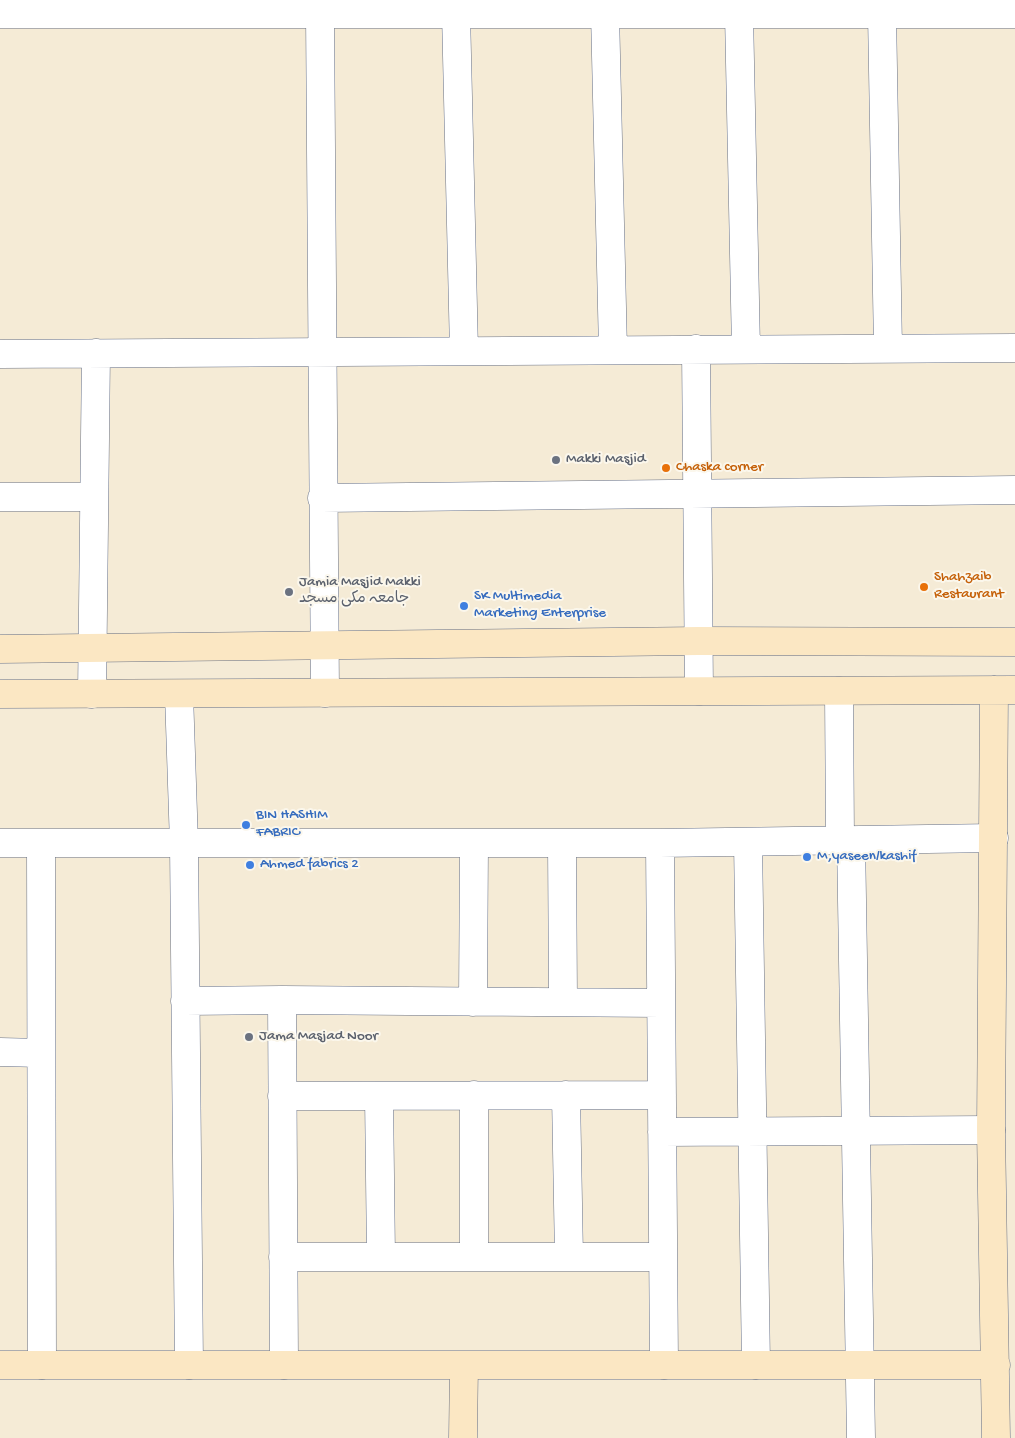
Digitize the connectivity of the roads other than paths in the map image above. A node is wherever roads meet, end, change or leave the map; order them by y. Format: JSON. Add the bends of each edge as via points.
{"nodes":[{"id":1,"x":29,"y":7,"type":"edge"},
{"id":2,"x":390,"y":7,"type":"edge"},
{"id":3,"x":807,"y":7,"type":"edge"},
{"id":4,"x":320,"y":13,"type":"junction"},
{"id":5,"x":456,"y":13,"type":"junction"},
{"id":6,"x":605,"y":13,"type":"junction"},
{"id":7,"x":0,"y":14,"type":"edge"},
{"id":8,"x":739,"y":14,"type":"junction"},
{"id":9,"x":882,"y":14,"type":"junction"},
{"id":10,"x":1015,"y":14,"type":"edge"},
{"id":11,"x":888,"y":348,"type":"junction"},
{"id":12,"x":1015,"y":348,"type":"edge"},
{"id":13,"x":696,"y":349,"type":"junction"},
{"id":14,"x":746,"y":349,"type":"junction"},
{"id":15,"x":613,"y":350,"type":"junction"},
{"id":16,"x":464,"y":351,"type":"junction"},
{"id":17,"x":322,"y":352,"type":"junction"},
{"id":18,"x":96,"y":353,"type":"junction"},
{"id":19,"x":0,"y":354,"type":"edge"},
{"id":20,"x":1015,"y":490,"type":"edge"},
{"id":21,"x":697,"y":493,"type":"junction"},
{"id":22,"x":0,"y":497,"type":"edge"},
{"id":23,"x":94,"y":497,"type":"junction"},
{"id":24,"x":322,"y":498,"type":"junction"},
{"id":25,"x":699,"y":641,"type":"junction"},
{"id":26,"x":1015,"y":642,"type":"edge"},
{"id":27,"x":324,"y":647,"type":"junction"},
{"id":28,"x":0,"y":649,"type":"edge"},
{"id":29,"x":92,"y":649,"type":"junction"},
{"id":30,"x":1004,"y":690,"type":"edge"},
{"id":31,"x":699,"y":691,"type":"junction"},
{"id":32,"x":839,"y":691,"type":"junction"},
{"id":33,"x":325,"y":693,"type":"junction"},
{"id":34,"x":0,"y":694,"type":"edge"},
{"id":35,"x":92,"y":694,"type":"junction"},
{"id":36,"x":179,"y":694,"type":"junction"},
{"id":37,"x":994,"y":838,"type":"junction"},
{"id":38,"x":846,"y":840,"type":"junction"},
{"id":39,"x":748,"y":842,"type":"junction"},
{"id":40,"x":0,"y":843,"type":"edge"},
{"id":41,"x":474,"y":843,"type":"junction"},
{"id":42,"x":562,"y":843,"type":"junction"},
{"id":43,"x":660,"y":843,"type":"junction"},
{"id":44,"x":41,"y":844,"type":"junction"},
{"id":45,"x":184,"y":844,"type":"junction"},
{"id":46,"x":185,"y":1000,"type":"junction"},
{"id":47,"x":282,"y":1000,"type":"junction"},
{"id":48,"x":473,"y":1002,"type":"junction"},
{"id":49,"x":563,"y":1002,"type":"junction"},
{"id":50,"x":661,"y":1003,"type":"junction"},
{"id":51,"x":0,"y":1052,"type":"edge"},
{"id":52,"x":41,"y":1053,"type":"junction"},
{"id":53,"x":474,"y":1095,"type":"junction"},
{"id":54,"x":566,"y":1095,"type":"junction"},
{"id":55,"x":662,"y":1095,"type":"junction"},
{"id":56,"x":282,"y":1096,"type":"junction"},
{"id":57,"x":379,"y":1096,"type":"junction"},
{"id":58,"x":991,"y":1130,"type":"junction"},
{"id":59,"x":857,"y":1131,"type":"junction"},
{"id":60,"x":662,"y":1132,"type":"junction"},
{"id":61,"x":753,"y":1132,"type":"junction"},
{"id":62,"x":283,"y":1257,"type":"junction"},
{"id":63,"x":381,"y":1257,"type":"junction"},
{"id":64,"x":474,"y":1257,"type":"junction"},
{"id":65,"x":569,"y":1257,"type":"junction"},
{"id":66,"x":663,"y":1257,"type":"junction"},
{"id":67,"x":0,"y":1365,"type":"edge"},
{"id":68,"x":42,"y":1365,"type":"junction"},
{"id":69,"x":189,"y":1365,"type":"junction"},
{"id":70,"x":284,"y":1365,"type":"junction"},
{"id":71,"x":464,"y":1365,"type":"junction"},
{"id":72,"x":664,"y":1365,"type":"junction"},
{"id":73,"x":756,"y":1365,"type":"junction"},
{"id":74,"x":861,"y":1365,"type":"junction"},
{"id":75,"x":996,"y":1365,"type":"junction"},
{"id":76,"x":463,"y":1438,"type":"edge"},
{"id":77,"x":861,"y":1438,"type":"edge"},
{"id":78,"x":996,"y":1438,"type":"edge"}],
"edges":[{"from":1,"to":4,"type":"street"},
{"from":1,"to":7,"type":"street"},
{"from":2,"to":4,"type":"street"},
{"from":2,"to":5,"type":"street"},
{"from":3,"to":8,"type":"street"},
{"from":3,"to":9,"type":"street"},
{"from":4,"to":17,"type":"street"},
{"from":5,"to":6,"type":"street"},
{"from":5,"to":16,"type":"street"},
{"from":6,"to":8,"type":"street"},
{"from":6,"to":15,"type":"street"},
{"from":8,"to":14,"type":"street"},
{"from":9,"to":10,"type":"street"},
{"from":9,"to":11,"type":"street"},
{"from":11,"to":12,"type":"street"},
{"from":11,"to":14,"type":"street"},
{"from":13,"to":14,"type":"street"},
{"from":13,"to":15,"type":"street"},
{"from":13,"to":21,"type":"street"},
{"from":15,"to":16,"type":"street"},
{"from":16,"to":17,"type":"street"},
{"from":17,"to":18,"type":"street"},
{"from":17,"to":24,"type":"street"},
{"from":18,"to":19,"type":"street"},
{"from":18,"to":23,"type":"street"},
{"from":20,"to":21,"type":"street"},
{"from":21,"to":24,"type":"street"},
{"from":21,"to":25,"type":"street"},
{"from":22,"to":23,"type":"street"},
{"from":23,"to":29,"type":"street"},
{"from":24,"to":27,"type":"street"},
{"from":25,"to":26,"type":"street"},
{"from":25,"to":27,"type":"street"},
{"from":25,"to":31,"type":"street"},
{"from":27,"to":29,"type":"street"},
{"from":27,"to":33,"type":"street"},
{"from":28,"to":29,"type":"street"},
{"from":29,"to":35,"type":"street"},
{"from":30,"to":32,"type":"street"},
{"from":30,"to":37,"type":"street"},
{"from":31,"to":32,"type":"street"},
{"from":31,"to":33,"type":"street"},
{"from":32,"to":38,"type":"street"},
{"from":33,"to":36,"type":"street"},
{"from":34,"to":35,"type":"street"},
{"from":35,"to":36,"type":"street"},
{"from":36,"to":45,"type":"street"},
{"from":37,"to":38,"type":"street"},
{"from":37,"to":58,"type":"street"},
{"from":38,"to":39,"type":"street"},
{"from":38,"to":59,"type":"street"},
{"from":39,"to":43,"type":"street"},
{"from":39,"to":61,"type":"street"},
{"from":40,"to":44,"type":"street"},
{"from":41,"to":42,"type":"street"},
{"from":41,"to":45,"type":"street"},
{"from":41,"to":48,"type":"street"},
{"from":42,"to":43,"type":"street"},
{"from":42,"to":49,"type":"street"},
{"from":43,"to":50,"type":"street"},
{"from":44,"to":45,"type":"street"},
{"from":44,"to":52,"type":"street"},
{"from":45,"to":46,"type":"street"},
{"from":46,"to":47,"type":"street"},
{"from":46,"to":69,"type":"street"},
{"from":47,"to":48,"type":"street"},
{"from":47,"to":56,"type":"street"},
{"from":48,"to":49,"type":"street"},
{"from":49,"to":50,"type":"street"},
{"from":50,"to":55,"type":"street"},
{"from":51,"to":52,"type":"street"},
{"from":52,"to":68,"type":"street"},
{"from":53,"to":54,"type":"street"},
{"from":53,"to":57,"type":"street"},
{"from":53,"to":64,"type":"street"},
{"from":54,"to":55,"type":"street"},
{"from":54,"to":65,"type":"street"},
{"from":55,"to":60,"type":"street"},
{"from":56,"to":57,"type":"street"},
{"from":56,"to":62,"type":"street"},
{"from":57,"to":63,"type":"street"},
{"from":58,"to":59,"type":"street"},
{"from":58,"to":75,"type":"street"},
{"from":59,"to":61,"type":"street"},
{"from":59,"to":74,"type":"street"},
{"from":60,"to":61,"type":"street"},
{"from":60,"to":66,"type":"street"},
{"from":61,"to":73,"type":"street"},
{"from":62,"to":63,"type":"street"},
{"from":62,"to":70,"type":"street"},
{"from":63,"to":64,"type":"street"},
{"from":64,"to":65,"type":"street"},
{"from":65,"to":66,"type":"street"},
{"from":66,"to":72,"type":"street"},
{"from":67,"to":68,"type":"street"},
{"from":68,"to":69,"type":"street"},
{"from":69,"to":70,"type":"street"},
{"from":70,"to":71,"type":"street"},
{"from":71,"to":72,"type":"street"},
{"from":71,"to":76,"type":"street"},
{"from":72,"to":73,"type":"street"},
{"from":73,"to":74,"type":"street"},
{"from":74,"to":75,"type":"street"},
{"from":74,"to":77,"type":"street"},
{"from":75,"to":78,"type":"street"}]}
